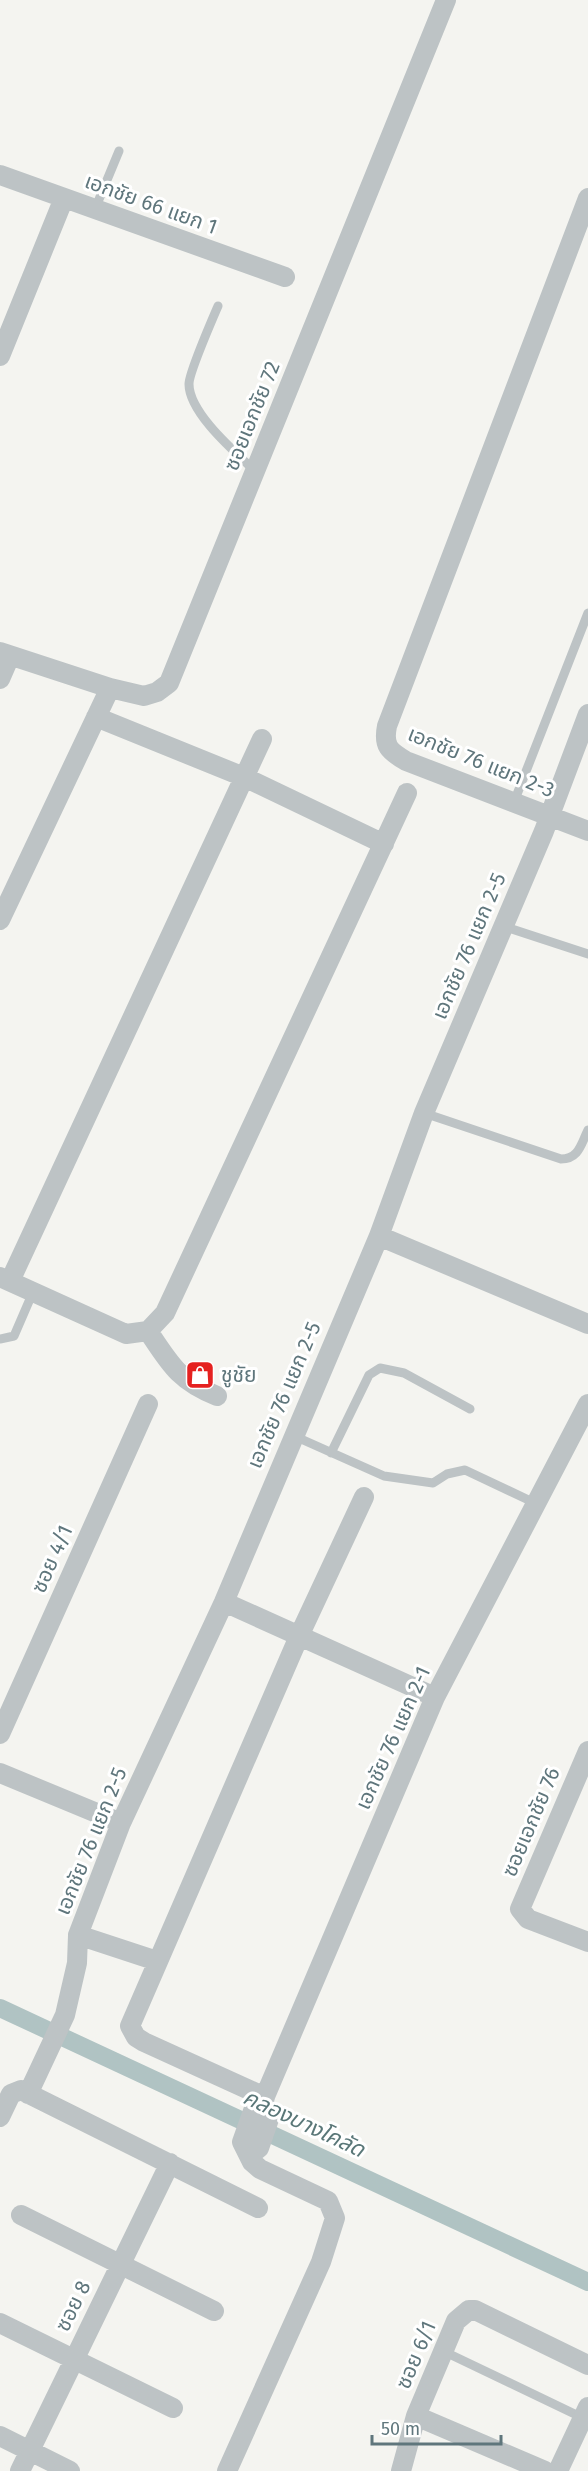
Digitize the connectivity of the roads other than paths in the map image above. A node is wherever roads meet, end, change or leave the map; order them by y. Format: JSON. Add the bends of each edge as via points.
{"nodes":[{"id":1,"x":446,"y":0,"type":"edge"},
{"id":2,"x":119,"y":151,"type":"dead end"},
{"id":3,"x":0,"y":175,"type":"edge"},
{"id":4,"x":64,"y":198,"type":"junction"},
{"id":5,"x":588,"y":198,"type":"edge"},
{"id":6,"x":95,"y":209,"type":"junction"},
{"id":7,"x":285,"y":277,"type":"dead end"},
{"id":8,"x":218,"y":306,"type":"dead end"},
{"id":9,"x":0,"y":356,"type":"edge"},
{"id":10,"x":255,"y":471,"type":"junction"},
{"id":11,"x":588,"y":613,"type":"edge"},
{"id":12,"x":5,"y":654,"type":"edge"},
{"id":13,"x":0,"y":679,"type":"edge"},
{"id":14,"x":110,"y":688,"type":"junction"},
{"id":15,"x":588,"y":714,"type":"edge"},
{"id":16,"x":96,"y":717,"type":"junction"},
{"id":17,"x":262,"y":739,"type":"dead end"},
{"id":18,"x":244,"y":777,"type":"junction"},
{"id":19,"x":407,"y":793,"type":"dead end"},
{"id":20,"x":513,"y":802,"type":"junction"},
{"id":21,"x":550,"y":816,"type":"junction"},
{"id":22,"x":588,"y":831,"type":"edge"},
{"id":23,"x":384,"y":844,"type":"junction"},
{"id":24,"x":0,"y":920,"type":"edge"},
{"id":25,"x":503,"y":926,"type":"junction"},
{"id":26,"x":588,"y":954,"type":"edge"},
{"id":27,"x":424,"y":1113,"type":"junction"},
{"id":28,"x":588,"y":1130,"type":"edge"},
{"id":29,"x":379,"y":1236,"type":"junction"},
{"id":30,"x":5,"y":1279,"type":"edge"},
{"id":31,"x":33,"y":1292,"type":"junction"},
{"id":32,"x":588,"y":1324,"type":"edge"},
{"id":33,"x":148,"y":1331,"type":"junction"},
{"id":34,"x":0,"y":1339,"type":"edge"},
{"id":35,"x":217,"y":1396,"type":"dead end"},
{"id":36,"x":148,"y":1404,"type":"dead end"},
{"id":37,"x":588,"y":1404,"type":"edge"},
{"id":38,"x":470,"y":1409,"type":"dead end"},
{"id":39,"x":292,"y":1436,"type":"junction"},
{"id":40,"x":331,"y":1453,"type":"junction"},
{"id":41,"x":364,"y":1497,"type":"dead end"},
{"id":42,"x":537,"y":1504,"type":"junction"},
{"id":43,"x":224,"y":1602,"type":"junction"},
{"id":44,"x":300,"y":1634,"type":"junction"},
{"id":45,"x":435,"y":1697,"type":"junction"},
{"id":46,"x":0,"y":1734,"type":"edge"},
{"id":47,"x":588,"y":1750,"type":"edge"},
{"id":48,"x":0,"y":1773,"type":"edge"},
{"id":49,"x":121,"y":1823,"type":"junction"},
{"id":50,"x":78,"y":1935,"type":"junction"},
{"id":51,"x":587,"y":1939,"type":"edge"},
{"id":52,"x":157,"y":1960,"type":"junction"},
{"id":53,"x":28,"y":2094,"type":"junction"},
{"id":54,"x":263,"y":2106,"type":"junction"},
{"id":55,"x":0,"y":2117,"type":"edge"},
{"id":56,"x":170,"y":2163,"type":"junction"},
{"id":57,"x":258,"y":2208,"type":"dead end"},
{"id":58,"x":21,"y":2215,"type":"dead end"},
{"id":59,"x":121,"y":2262,"type":"junction"},
{"id":60,"x":214,"y":2311,"type":"dead end"},
{"id":61,"x":0,"y":2323,"type":"edge"},
{"id":62,"x":444,"y":2351,"type":"junction"},
{"id":63,"x":74,"y":2359,"type":"junction"},
{"id":64,"x":588,"y":2365,"type":"edge"},
{"id":65,"x":173,"y":2408,"type":"dead end"},
{"id":66,"x":586,"y":2415,"type":"edge"},
{"id":67,"x":416,"y":2416,"type":"junction"},
{"id":68,"x":0,"y":2436,"type":"edge"},
{"id":69,"x":30,"y":2450,"type":"junction"},
{"id":70,"x":20,"y":2471,"type":"edge"},
{"id":71,"x":70,"y":2471,"type":"edge"},
{"id":72,"x":227,"y":2471,"type":"edge"},
{"id":73,"x":401,"y":2471,"type":"edge"},
{"id":74,"x":545,"y":2471,"type":"edge"},
{"id":75,"x":558,"y":2471,"type":"edge"}],
"edges":[{"from":1,"to":10,"type":"street","name":"ซอยเอกชัย 72"},
{"from":2,"to":6,"type":"lane"},
{"from":3,"to":4,"type":"street","name":"เอกชัย 66 แยก 1"},
{"from":4,"to":6,"type":"street","name":"เอกชัย 66 แยก 1"},
{"from":4,"to":9,"type":"street"},
{"from":5,"to":20,"type":"street","name":"เอกชัย 76 แยก 2-3","via":[[387,726],[385,740],[389,751],[406,761]]},
{"from":6,"to":7,"type":"street","name":"เอกชัย 66 แยก 1"},
{"from":8,"to":10,"type":"lane","via":[[189,384],[196,405],[207,420]]},
{"from":10,"to":14,"type":"street","name":"ซอยเอกชัย 72","via":[[169,683],[144,696]]},
{"from":11,"to":20,"type":"lane"},
{"from":12,"to":13,"type":"street"},
{"from":12,"to":14,"type":"street","name":"ซอยเอกชัย 72"},
{"from":14,"to":16,"type":"street"},
{"from":15,"to":21,"type":"street","name":"เอกชัย 76 แยก 2-5"},
{"from":16,"to":18,"type":"street"},
{"from":16,"to":24,"type":"street"},
{"from":17,"to":18,"type":"street"},
{"from":18,"to":23,"type":"street"},
{"from":18,"to":30,"type":"street"},
{"from":19,"to":23,"type":"street"},
{"from":20,"to":21,"type":"street","name":"เอกชัย 76 แยก 2-3"},
{"from":21,"to":22,"type":"street","name":"เอกชัย 76 แยก 2-3"},
{"from":21,"to":25,"type":"street","name":"เอกชัย 76 แยก 2-5"},
{"from":23,"to":33,"type":"street","via":[[165,1313]]},
{"from":25,"to":26,"type":"lane"},
{"from":25,"to":27,"type":"street","name":"เอกชัย 76 แยก 2-5"},
{"from":27,"to":28,"type":"lane","via":[[561,1159],[576,1155]]},
{"from":27,"to":29,"type":"street","name":"เอกชัย 76 แยก 2-5"},
{"from":29,"to":32,"type":"street"},
{"from":29,"to":39,"type":"street","name":"เอกชัย 76 แยก 2-5"},
{"from":30,"to":31,"type":"street"},
{"from":31,"to":33,"type":"street","via":[[126,1334]]},
{"from":31,"to":34,"type":"lane","via":[[14,1336]]},
{"from":33,"to":35,"type":"street","via":[[177,1373],[194,1387]]},
{"from":36,"to":46,"type":"street","name":"ซอย 4/1"},
{"from":37,"to":42,"type":"street","name":"เอกชัย 76 แยก 2-1"},
{"from":38,"to":40,"type":"lane","via":[[404,1373],[380,1368],[369,1375]]},
{"from":39,"to":40,"type":"lane"},
{"from":39,"to":43,"type":"street","name":"เอกชัย 76 แยก 2-5"},
{"from":40,"to":42,"type":"lane","via":[[384,1476],[417,1482],[433,1483],[447,1474],[465,1470]]},
{"from":41,"to":44,"type":"street"},
{"from":42,"to":45,"type":"street","name":"เอกชัย 76 แยก 2-1"},
{"from":43,"to":44,"type":"street"},
{"from":43,"to":49,"type":"street","name":"เอกชัย 76 แยก 2-5"},
{"from":44,"to":45,"type":"street"},
{"from":44,"to":52,"type":"street"},
{"from":45,"to":54,"type":"street","name":"เอกชัย 76 แยก 2-1"},
{"from":47,"to":51,"type":"street","name":"ซอยเอกชัย 76","via":[[521,1912],[528,1919]]},
{"from":48,"to":49,"type":"street"},
{"from":49,"to":50,"type":"street","name":"เอกชัย 76 แยก 2-5"},
{"from":50,"to":52,"type":"street"},
{"from":50,"to":53,"type":"street","name":"เอกชัย 76 แยก 2-5","via":[[77,1963],[65,2015]]},
{"from":52,"to":54,"type":"street","via":[[129,2026],[136,2037]]},
{"from":53,"to":55,"type":"street","via":[[10,2094]]},
{"from":53,"to":56,"type":"street"},
{"from":54,"to":72,"type":"street","name":"เอกชัย 76 แยก 2-1","via":[[250,2148],[260,2169],[328,2201],[335,2218],[321,2262]]},
{"from":56,"to":57,"type":"street"},
{"from":56,"to":59,"type":"street","name":"ซอย 8"},
{"from":58,"to":59,"type":"street"},
{"from":59,"to":60,"type":"street"},
{"from":59,"to":63,"type":"street","name":"ซอย 8"},
{"from":61,"to":63,"type":"street"},
{"from":62,"to":64,"type":"street","name":"ซอย 6/1","via":[[456,2321],[463,2313],[476,2310]]},
{"from":62,"to":66,"type":"lane"},
{"from":62,"to":67,"type":"street","name":"ซอย 6/1"},
{"from":63,"to":65,"type":"street"},
{"from":63,"to":69,"type":"street","name":"ซอย 8"},
{"from":66,"to":75,"type":"street"},
{"from":67,"to":73,"type":"street"},
{"from":67,"to":74,"type":"street","name":"ซอย 6/1"},
{"from":68,"to":69,"type":"street"},
{"from":69,"to":70,"type":"street","name":"ซอย 8"},
{"from":69,"to":71,"type":"street"}]}
